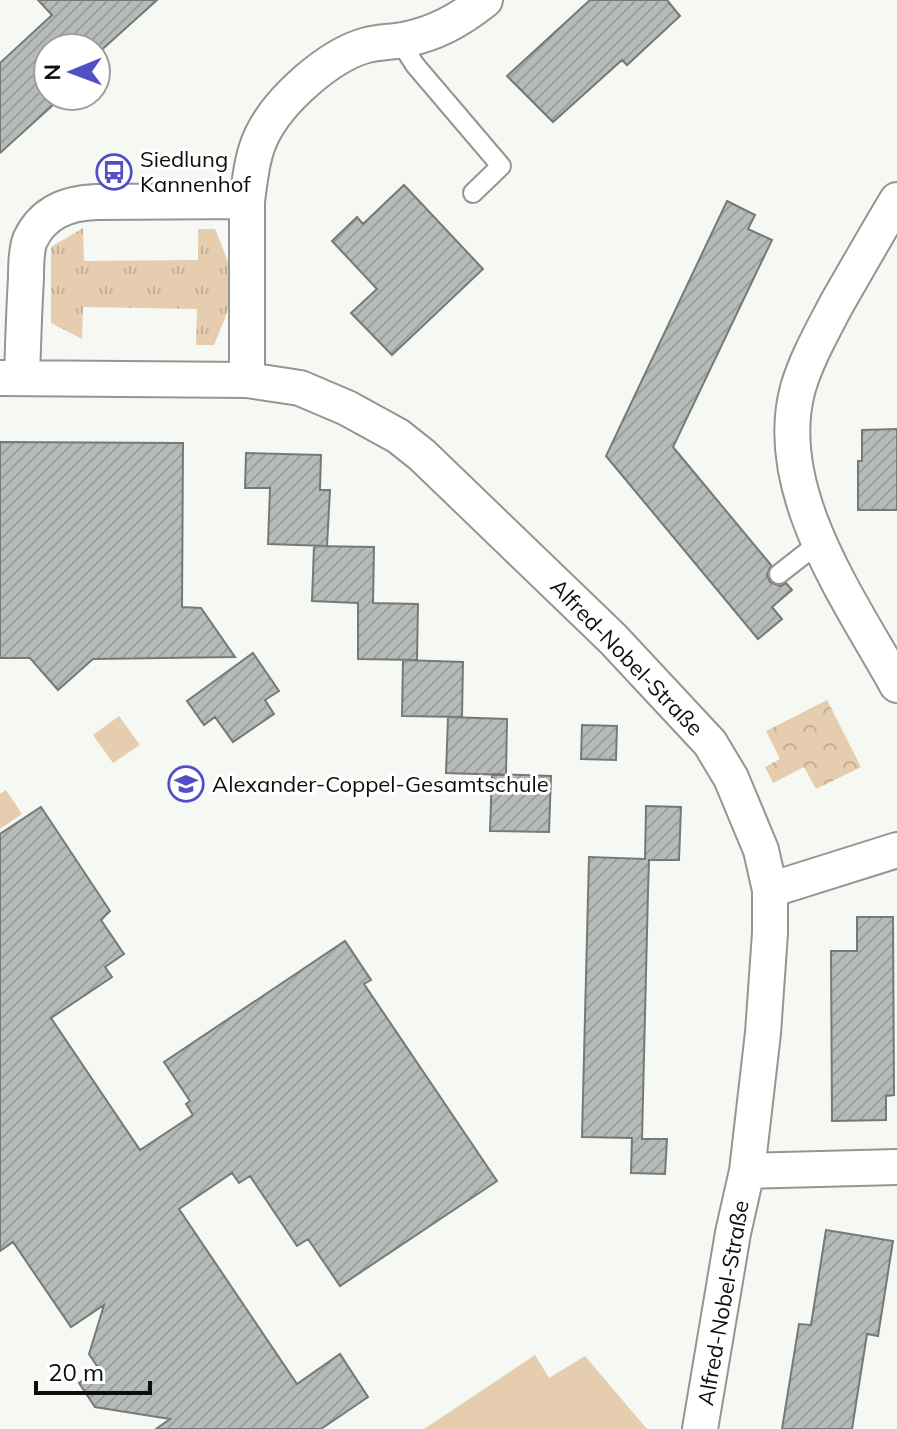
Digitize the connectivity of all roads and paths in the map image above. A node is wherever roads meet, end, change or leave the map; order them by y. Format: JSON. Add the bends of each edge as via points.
{"nodes":[{"id":1,"x":485,"y":0,"type":"edge"},
{"id":2,"x":399,"y":40,"type":"junction"},
{"id":3,"x":473,"y":193,"type":"dead end"},
{"id":4,"x":897,"y":200,"type":"edge"},
{"id":5,"x":247,"y":201,"type":"junction"},
{"id":6,"x":11,"y":378,"type":"edge"},
{"id":7,"x":247,"y":380,"type":"junction"},
{"id":8,"x":820,"y":542,"type":"junction"},
{"id":9,"x":779,"y":574,"type":"dead end"},
{"id":10,"x":897,"y":685,"type":"edge"},
{"id":11,"x":897,"y":850,"type":"edge"},
{"id":12,"x":770,"y":890,"type":"junction"},
{"id":13,"x":897,"y":1167,"type":"edge"},
{"id":14,"x":747,"y":1171,"type":"junction"},
{"id":15,"x":700,"y":1429,"type":"edge"}],
"edges":[{"from":1,"to":2,"type":"street","via":[[431,33]]},
{"from":2,"to":3,"type":"lane","via":[[501,166]]},
{"from":2,"to":5,"type":"street","via":[[345,52],[317,70],[262,135]]},
{"from":4,"to":8,"type":"street","via":[[812,349],[797,391],[795,467]]},
{"from":5,"to":6,"type":"street","via":[[78,202],[59,208],[30,241]]},
{"from":5,"to":7,"type":"street"},
{"from":6,"to":7,"type":"street","name":"Alfred-Nobel-Straße"},
{"from":7,"to":12,"type":"street","name":"Alfred-Nobel-Straße","via":[[300,388],[398,436],[613,639],[710,743],[747,814]]},
{"from":8,"to":9,"type":"lane"},
{"from":8,"to":10,"type":"street"},
{"from":11,"to":12,"type":"street"},
{"from":12,"to":14,"type":"street","name":"Alfred-Nobel-Straße","via":[[763,1033]]},
{"from":13,"to":14,"type":"street"},
{"from":14,"to":15,"type":"street","name":"Alfred-Nobel-Straße"}]}
